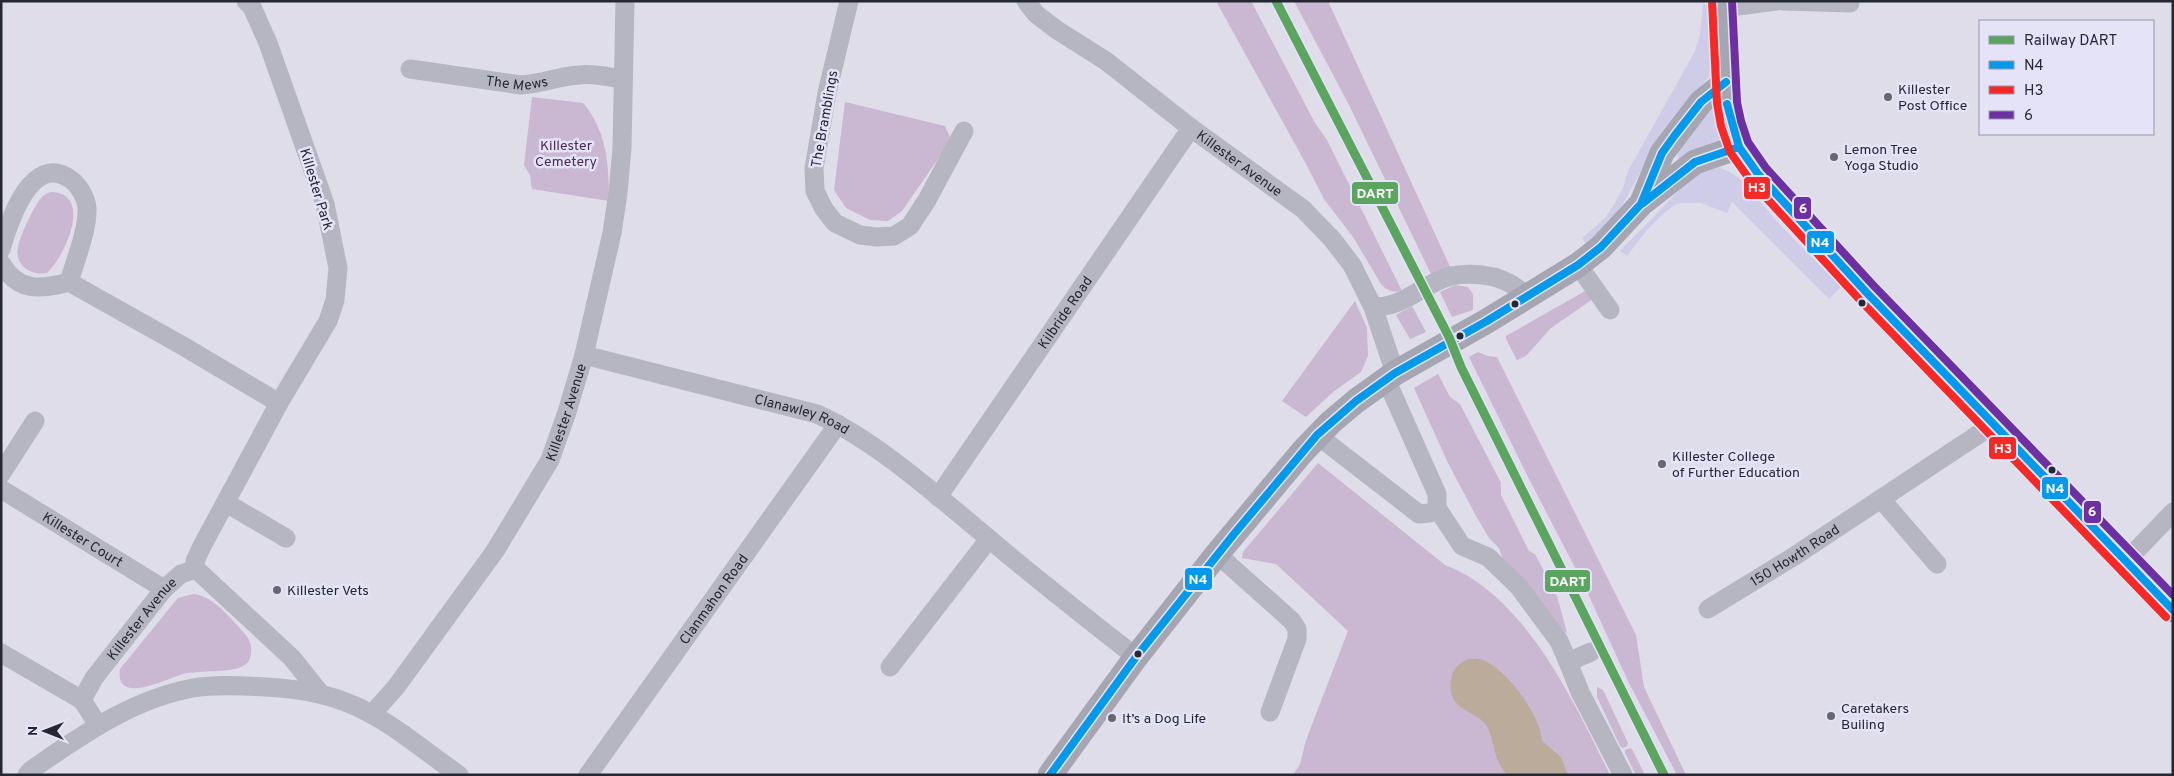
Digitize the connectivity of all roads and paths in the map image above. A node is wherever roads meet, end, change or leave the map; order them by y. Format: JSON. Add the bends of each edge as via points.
{"nodes":[{"id":1,"x":246,"y":1,"type":"edge"},
{"id":2,"x":625,"y":1,"type":"edge"},
{"id":3,"x":849,"y":1,"type":"edge"},
{"id":4,"x":1026,"y":1,"type":"edge"},
{"id":5,"x":1776,"y":1,"type":"edge"},
{"id":6,"x":1783,"y":1,"type":"edge"},
{"id":7,"x":1850,"y":1,"type":"edge"},
{"id":8,"x":1722,"y":5,"type":"edge"},
{"id":9,"x":410,"y":69,"type":"dead end"},
{"id":10,"x":622,"y":79,"type":"junction"},
{"id":11,"x":1726,"y":82,"type":"junction"},
{"id":12,"x":1190,"y":128,"type":"junction"},
{"id":13,"x":964,"y":131,"type":"dead end"},
{"id":14,"x":1739,"y":147,"type":"junction"},
{"id":15,"x":1641,"y":204,"type":"junction"},
{"id":16,"x":1,"y":249,"type":"edge"},
{"id":17,"x":1,"y":263,"type":"edge"},
{"id":18,"x":1578,"y":265,"type":"junction"},
{"id":19,"x":69,"y":282,"type":"junction"},
{"id":20,"x":1527,"y":296,"type":"junction"},
{"id":21,"x":1373,"y":307,"type":"junction"},
{"id":22,"x":1610,"y":310,"type":"dead end"},
{"id":23,"x":584,"y":355,"type":"junction"},
{"id":24,"x":1391,"y":376,"type":"junction"},
{"id":25,"x":279,"y":403,"type":"junction"},
{"id":26,"x":34,"y":421,"type":"dead end"},
{"id":27,"x":838,"y":424,"type":"junction"},
{"id":28,"x":1994,"y":424,"type":"junction"},
{"id":29,"x":1317,"y":435,"type":"junction"},
{"id":30,"x":1,"y":474,"type":"edge"},
{"id":31,"x":1,"y":489,"type":"edge"},
{"id":32,"x":938,"y":497,"type":"junction"},
{"id":33,"x":1881,"y":499,"type":"junction"},
{"id":34,"x":1436,"y":508,"type":"junction"},
{"id":35,"x":2173,"y":512,"type":"edge"},
{"id":36,"x":226,"y":513,"type":"junction"},
{"id":37,"x":286,"y":538,"type":"dead end"},
{"id":38,"x":989,"y":539,"type":"junction"},
{"id":39,"x":1217,"y":554,"type":"junction"},
{"id":40,"x":2127,"y":560,"type":"junction"},
{"id":41,"x":1937,"y":564,"type":"dead end"},
{"id":42,"x":196,"y":569,"type":"junction"},
{"id":43,"x":164,"y":590,"type":"junction"},
{"id":44,"x":1708,"y":609,"type":"dead end"},
{"id":45,"x":2173,"y":610,"type":"edge"},
{"id":46,"x":1591,"y":652,"type":"dead end"},
{"id":47,"x":1,"y":653,"type":"edge"},
{"id":48,"x":1136,"y":657,"type":"junction"},
{"id":49,"x":1568,"y":662,"type":"junction"},
{"id":50,"x":890,"y":667,"type":"dead end"},
{"id":51,"x":320,"y":693,"type":"junction"},
{"id":52,"x":82,"y":700,"type":"junction"},
{"id":53,"x":1270,"y":712,"type":"dead end"},
{"id":54,"x":372,"y":714,"type":"junction"},
{"id":55,"x":98,"y":725,"type":"junction"},
{"id":56,"x":1054,"y":773,"type":"edge"},
{"id":57,"x":26,"y":775,"type":"edge"},
{"id":58,"x":459,"y":775,"type":"edge"},
{"id":59,"x":588,"y":775,"type":"edge"},
{"id":60,"x":1623,"y":775,"type":"edge"}],
"edges":[{"from":1,"to":25,"type":"street","name":"Killester Park","via":[[252,7],[268,43],[324,204],[338,268],[335,300],[328,321]]},
{"from":2,"to":10,"type":"street","name":"Killester Avenue"},
{"from":3,"to":13,"type":"street","name":"The Bramblings","via":[[827,92],[814,168],[815,191],[835,224],[876,238],[894,236],[910,226]]},
{"from":4,"to":12,"type":"street","name":"Killester Avenue","via":[[1036,14],[1106,62]]},
{"from":5,"to":8,"type":"street"},
{"from":6,"to":7,"type":"street"},
{"from":8,"to":11,"type":"main road"},
{"from":9,"to":10,"type":"street","name":"The Mews","via":[[521,85],[580,74]]},
{"from":10,"to":23,"type":"street","name":"Killester Avenue","via":[[618,193]]},
{"from":11,"to":14,"type":"main road","via":[[1727,103]]},
{"from":11,"to":15,"type":"main road","via":[[1701,102],[1662,153]]},
{"from":12,"to":21,"type":"street","name":"Killester Avenue","via":[[1303,209],[1352,265]]},
{"from":12,"to":32,"type":"street","name":"Kilbride Road"},
{"from":14,"to":15,"type":"main road","via":[[1696,162]]},
{"from":14,"to":28,"type":"main road","via":[[1758,174],[1836,259]]},
{"from":15,"to":18,"type":"main road","via":[[1601,247]]},
{"from":16,"to":19,"type":"street","via":[[8,226],[32,181],[52,172],[71,179],[87,206],[86,223]]},
{"from":17,"to":19,"type":"street","via":[[8,274],[34,288],[50,288]]},
{"from":18,"to":20,"type":"main road"},
{"from":18,"to":22,"type":"street"},
{"from":19,"to":25,"type":"street"},
{"from":20,"to":21,"type":"street","via":[[1506,281],[1468,274],[1447,278],[1389,307]]},
{"from":20,"to":24,"type":"main road"},
{"from":21,"to":24,"type":"street","name":"Killester Avenue"},
{"from":23,"to":27,"type":"street","name":"Clanawley Road","via":[[818,414]]},
{"from":23,"to":54,"type":"street","name":"Killester Avenue","via":[[550,460],[495,551],[396,687]]},
{"from":24,"to":29,"type":"main road"},
{"from":24,"to":34,"type":"street","name":"Killester Avenue","via":[[1438,494]]},
{"from":25,"to":36,"type":"street","name":"Killester Park"},
{"from":26,"to":30,"type":"street"},
{"from":27,"to":32,"type":"street","name":"Clanawley Road","via":[[862,438]]},
{"from":27,"to":59,"type":"street","name":"Clanmahon Road"},
{"from":28,"to":33,"type":"street","name":"150 Howth Road"},
{"from":28,"to":40,"type":"main road"},
{"from":29,"to":34,"type":"street","via":[[1419,514],[1430,513]]},
{"from":29,"to":39,"type":"main road"},
{"from":31,"to":43,"type":"street","name":"Killester Court"},
{"from":32,"to":38,"type":"street","name":"Clanawley Road"},
{"from":33,"to":41,"type":"street"},
{"from":33,"to":44,"type":"street","name":"150 Howth Road"},
{"from":34,"to":49,"type":"street","via":[[1462,546],[1488,556],[1519,587],[1559,641]]},
{"from":35,"to":40,"type":"street"},
{"from":36,"to":37,"type":"street"},
{"from":36,"to":42,"type":"street","name":"Killester Park","via":[[195,561]]},
{"from":38,"to":48,"type":"street","name":"Clanawley Road"},
{"from":38,"to":50,"type":"street"},
{"from":39,"to":48,"type":"main road"},
{"from":39,"to":53,"type":"street","via":[[1292,620],[1297,629],[1297,639]]},
{"from":40,"to":45,"type":"main road"},
{"from":42,"to":43,"type":"street","name":"Killester Avenue","via":[[181,574]]},
{"from":42,"to":51,"type":"street","via":[[292,658]]},
{"from":43,"to":52,"type":"street","name":"Killester Avenue","via":[[94,678]]},
{"from":46,"to":49,"type":"street"},
{"from":47,"to":52,"type":"street"},
{"from":48,"to":56,"type":"main road"},
{"from":49,"to":60,"type":"street"},
{"from":51,"to":54,"type":"street"},
{"from":51,"to":55,"type":"street","via":[[242,686],[194,688],[159,697]]},
{"from":52,"to":55,"type":"street"},
{"from":54,"to":58,"type":"street"},
{"from":55,"to":57,"type":"street"}]}
